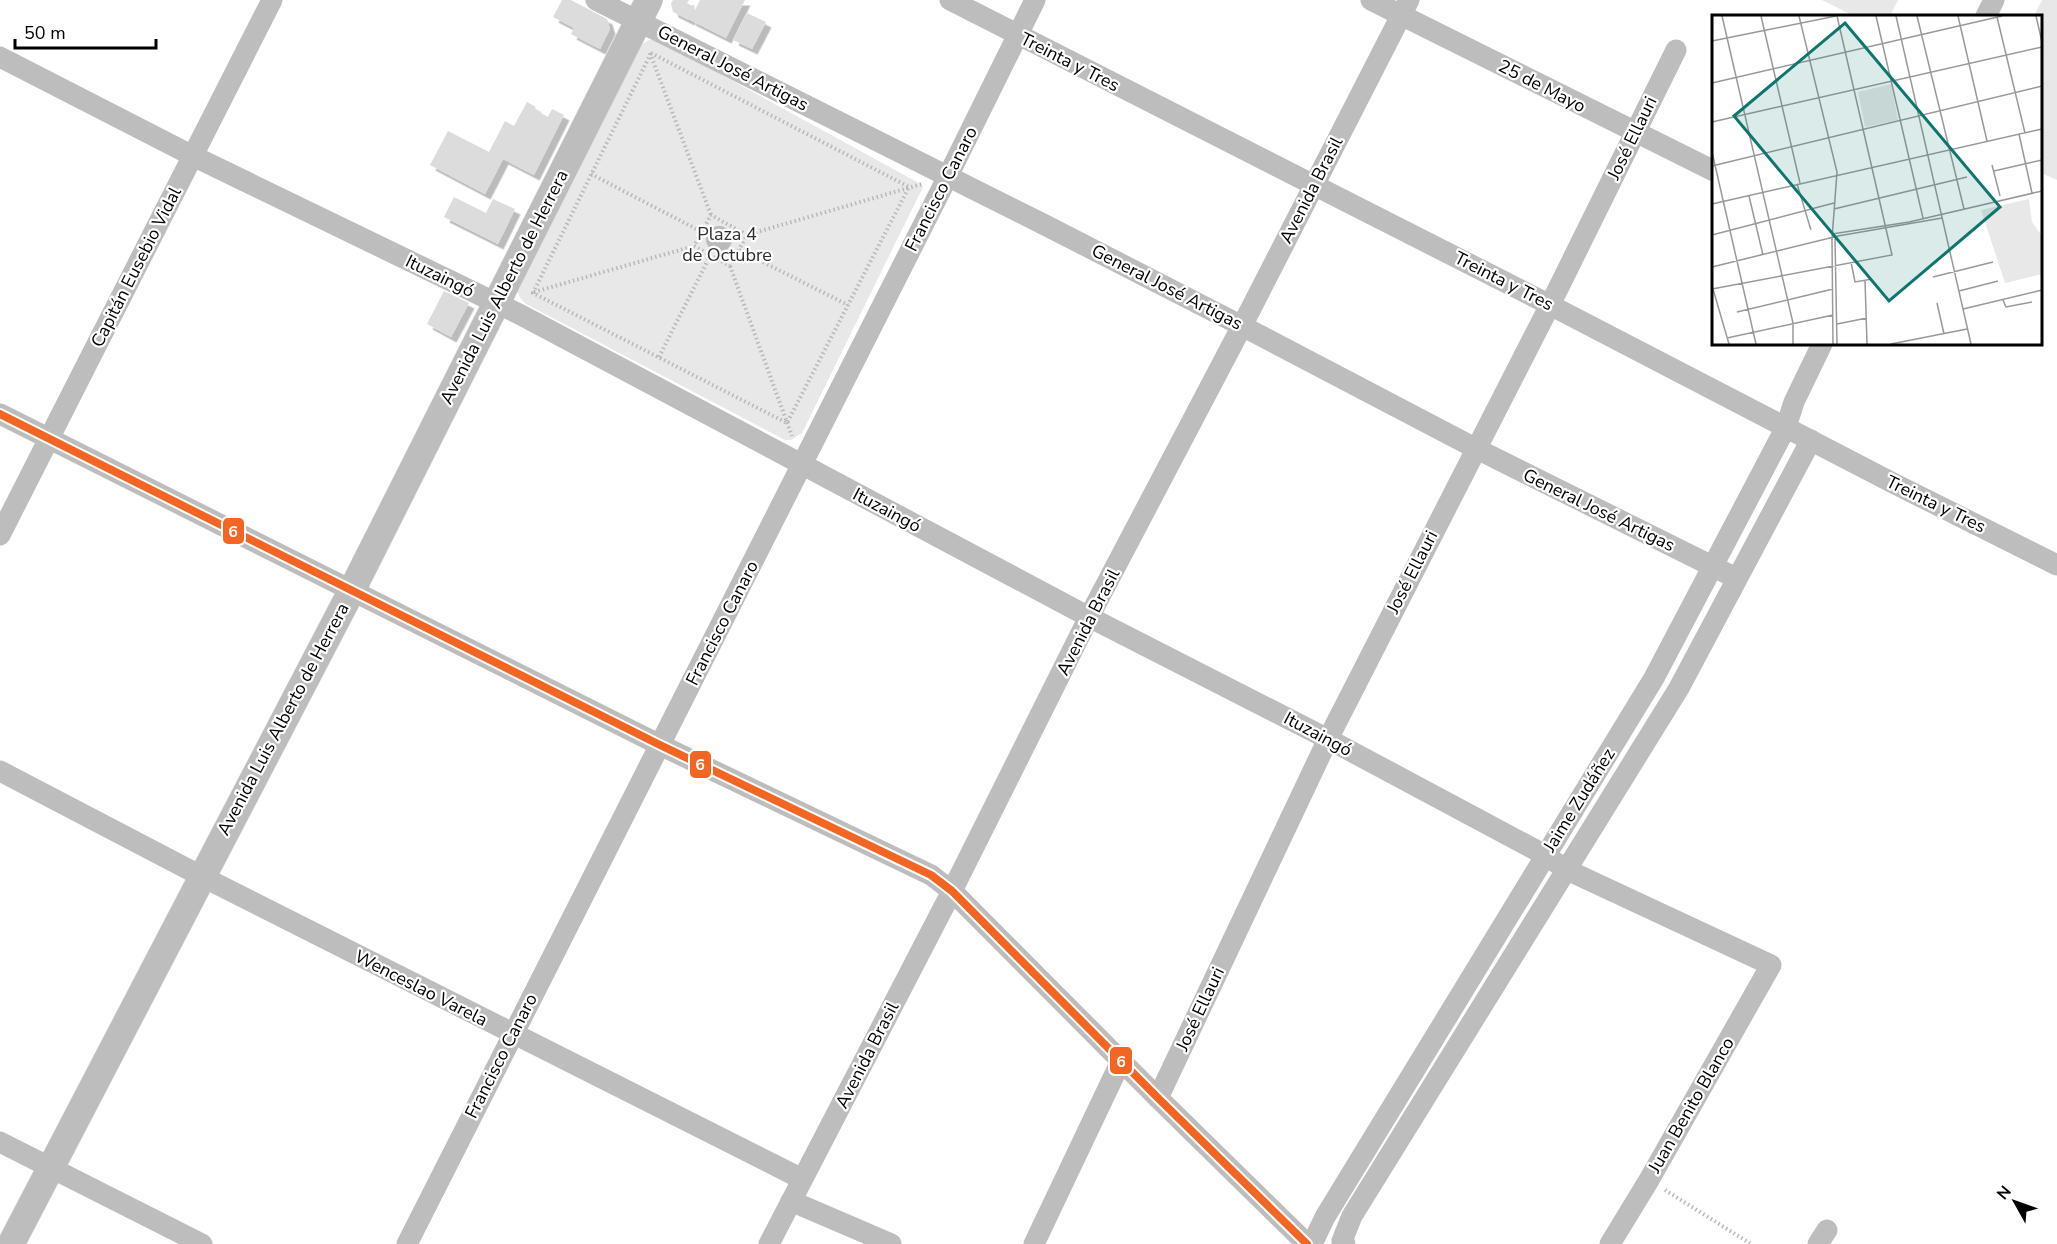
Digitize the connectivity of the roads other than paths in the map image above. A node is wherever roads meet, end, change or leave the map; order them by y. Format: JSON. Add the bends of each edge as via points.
{"nodes":[{"id":1,"x":272,"y":0,"type":"edge"},
{"id":2,"x":596,"y":0,"type":"edge"},
{"id":3,"x":950,"y":0,"type":"edge"},
{"id":4,"x":1035,"y":0,"type":"edge"},
{"id":5,"x":1371,"y":0,"type":"edge"},
{"id":6,"x":1994,"y":0,"type":"edge"},
{"id":7,"x":1405,"y":7,"type":"edge"},
{"id":8,"x":644,"y":10,"type":"edge"},
{"id":9,"x":1986,"y":15,"type":"edge"},
{"id":10,"x":1017,"y":35,"type":"junction"},
{"id":11,"x":1676,"y":50,"type":"dead end"},
{"id":12,"x":0,"y":57,"type":"edge"},
{"id":13,"x":1635,"y":132,"type":"junction"},
{"id":14,"x":193,"y":156,"type":"junction"},
{"id":15,"x":1712,"y":170,"type":"edge"},
{"id":16,"x":948,"y":176,"type":"junction"},
{"id":17,"x":1314,"y":184,"type":"junction"},
{"id":18,"x":496,"y":303,"type":"junction"},
{"id":19,"x":1550,"y":305,"type":"junction"},
{"id":20,"x":1242,"y":326,"type":"junction"},
{"id":21,"x":1822,"y":345,"type":"edge"},
{"id":22,"x":0,"y":414,"type":"edge"},
{"id":23,"x":1786,"y":427,"type":"junction"},
{"id":24,"x":49,"y":439,"type":"junction"},
{"id":25,"x":1811,"y":440,"type":"junction"},
{"id":26,"x":1475,"y":448,"type":"junction"},
{"id":27,"x":802,"y":465,"type":"junction"},
{"id":28,"x":0,"y":535,"type":"edge"},
{"id":29,"x":2057,"y":565,"type":"edge"},
{"id":30,"x":1712,"y":566,"type":"junction"},
{"id":31,"x":1736,"y":578,"type":"junction"},
{"id":32,"x":352,"y":590,"type":"junction"},
{"id":33,"x":1089,"y":617,"type":"junction"},
{"id":34,"x":1328,"y":739,"type":"junction"},
{"id":35,"x":660,"y":745,"type":"junction"},
{"id":36,"x":0,"y":771,"type":"edge"},
{"id":37,"x":1545,"y":855,"type":"junction"},
{"id":38,"x":1565,"y":869,"type":"junction"},
{"id":39,"x":201,"y":876,"type":"junction"},
{"id":40,"x":952,"y":891,"type":"junction"},
{"id":41,"x":1771,"y":965,"type":"joint"},
{"id":42,"x":512,"y":1034,"type":"junction"},
{"id":43,"x":1121,"y":1061,"type":"junction"},
{"id":44,"x":1158,"y":1098,"type":"junction"},
{"id":45,"x":0,"y":1142,"type":"edge"},
{"id":46,"x":51,"y":1168,"type":"junction"},
{"id":47,"x":802,"y":1179,"type":"junction"},
{"id":48,"x":791,"y":1202,"type":"junction"},
{"id":49,"x":1338,"y":1243,"type":"edge"},
{"id":50,"x":11,"y":1244,"type":"edge"},
{"id":51,"x":202,"y":1244,"type":"edge"},
{"id":52,"x":407,"y":1244,"type":"edge"},
{"id":53,"x":769,"y":1244,"type":"edge"},
{"id":54,"x":891,"y":1244,"type":"edge"},
{"id":55,"x":1034,"y":1244,"type":"edge"},
{"id":56,"x":1309,"y":1244,"type":"edge"},
{"id":57,"x":1610,"y":1244,"type":"edge"}],
"edges":[{"from":1,"to":14,"type":"street","name":"Capitán Eusebio Vidal"},
{"from":2,"to":8,"type":"street","name":"General José Artigas"},
{"from":3,"to":10,"type":"street","name":"Treinta y Tres"},
{"from":4,"to":10,"type":"street","name":"Francisco Canaro"},
{"from":5,"to":7,"type":"street","name":"25 de Mayo"},
{"from":6,"to":9,"type":"street"},
{"from":7,"to":13,"type":"street","name":"25 de Mayo"},
{"from":7,"to":17,"type":"street","name":"Avenida Brasil"},
{"from":8,"to":16,"type":"street","name":"General José Artigas"},
{"from":8,"to":18,"type":"main road","name":"Avenida Luis Alberto de Herrera"},
{"from":10,"to":16,"type":"street","name":"Francisco Canaro"},
{"from":10,"to":17,"type":"street","name":"Treinta y Tres"},
{"from":11,"to":13,"type":"street","name":"José Ellauri"},
{"from":12,"to":14,"type":"street","name":"Ituzaingó"},
{"from":13,"to":15,"type":"street","name":"25 de Mayo"},
{"from":13,"to":19,"type":"street","name":"José Ellauri"},
{"from":14,"to":18,"type":"street","name":"Ituzaingó"},
{"from":14,"to":24,"type":"street","name":"Capitán Eusebio Vidal"},
{"from":16,"to":20,"type":"street","name":"General José Artigas"},
{"from":16,"to":27,"type":"street","name":"Francisco Canaro"},
{"from":17,"to":19,"type":"street","name":"Treinta y Tres"},
{"from":17,"to":20,"type":"street","name":"Avenida Brasil"},
{"from":18,"to":27,"type":"street","name":"Ituzaingó"},
{"from":18,"to":32,"type":"main road","name":"Avenida Luis Alberto de Herrera"},
{"from":19,"to":23,"type":"street","name":"Treinta y Tres"},
{"from":19,"to":26,"type":"street","name":"José Ellauri"},
{"from":20,"to":26,"type":"street","name":"General José Artigas"},
{"from":20,"to":33,"type":"street","name":"Avenida Brasil"},
{"from":21,"to":23,"type":"street","name":"Jaime Zudáñez"},
{"from":22,"to":24,"type":"street"},
{"from":23,"to":25,"type":"street","name":"Treinta y Tres"},
{"from":23,"to":30,"type":"street","name":"Jaime Zudáñez"},
{"from":24,"to":28,"type":"street","name":"Capitán Eusebio Vidal"},
{"from":24,"to":32,"type":"street"},
{"from":25,"to":29,"type":"street","name":"Treinta y Tres"},
{"from":25,"to":31,"type":"street","name":"Jaime Zudáñez"},
{"from":26,"to":30,"type":"street","name":"General José Artigas"},
{"from":26,"to":34,"type":"street","name":"José Ellauri"},
{"from":27,"to":33,"type":"street","name":"Ituzaingó"},
{"from":27,"to":35,"type":"street","name":"Francisco Canaro"},
{"from":30,"to":31,"type":"street","name":"General José Artigas"},
{"from":30,"to":37,"type":"street","name":"Jaime Zudáñez","via":[[1654,678]]},
{"from":31,"to":38,"type":"street","name":"Jaime Zudáñez","via":[[1678,688]]},
{"from":32,"to":35,"type":"street"},
{"from":32,"to":39,"type":"main road","name":"Avenida Luis Alberto de Herrera"},
{"from":33,"to":34,"type":"street","name":"Ituzaingó"},
{"from":33,"to":40,"type":"street","name":"Avenida Brasil"},
{"from":34,"to":37,"type":"street","name":"Ituzaingó"},
{"from":34,"to":44,"type":"street","name":"José Ellauri"},
{"from":35,"to":40,"type":"street","via":[[931,874]]},
{"from":35,"to":42,"type":"street","name":"Francisco Canaro"},
{"from":36,"to":39,"type":"street","name":"Wenceslao Varela"},
{"from":37,"to":38,"type":"street","name":"Ituzaingó"},
{"from":37,"to":56,"type":"street","name":"Jaime Zudáñez"},
{"from":38,"to":41,"type":"street","name":"Ituzaingó"},
{"from":38,"to":49,"type":"street","name":"Jaime Zudáñez"},
{"from":39,"to":42,"type":"street","name":"Wenceslao Varela"},
{"from":39,"to":46,"type":"main road","name":"Avenida Luis Alberto de Herrera"},
{"from":40,"to":43,"type":"street"},
{"from":40,"to":47,"type":"street","name":"Avenida Brasil"},
{"from":41,"to":57,"type":"street","name":"Juan Benito Blanco"},
{"from":42,"to":47,"type":"street","name":"Wenceslao Varela"},
{"from":42,"to":52,"type":"street","name":"Francisco Canaro"},
{"from":43,"to":44,"type":"street"},
{"from":43,"to":55,"type":"street"},
{"from":44,"to":56,"type":"street"},
{"from":45,"to":46,"type":"street"},
{"from":46,"to":50,"type":"main road","name":"Avenida Luis Alberto de Herrera"},
{"from":46,"to":51,"type":"street"},
{"from":47,"to":48,"type":"street","name":"Avenida Brasil"},
{"from":48,"to":53,"type":"street","name":"Avenida Brasil"},
{"from":48,"to":54,"type":"street"}]}
